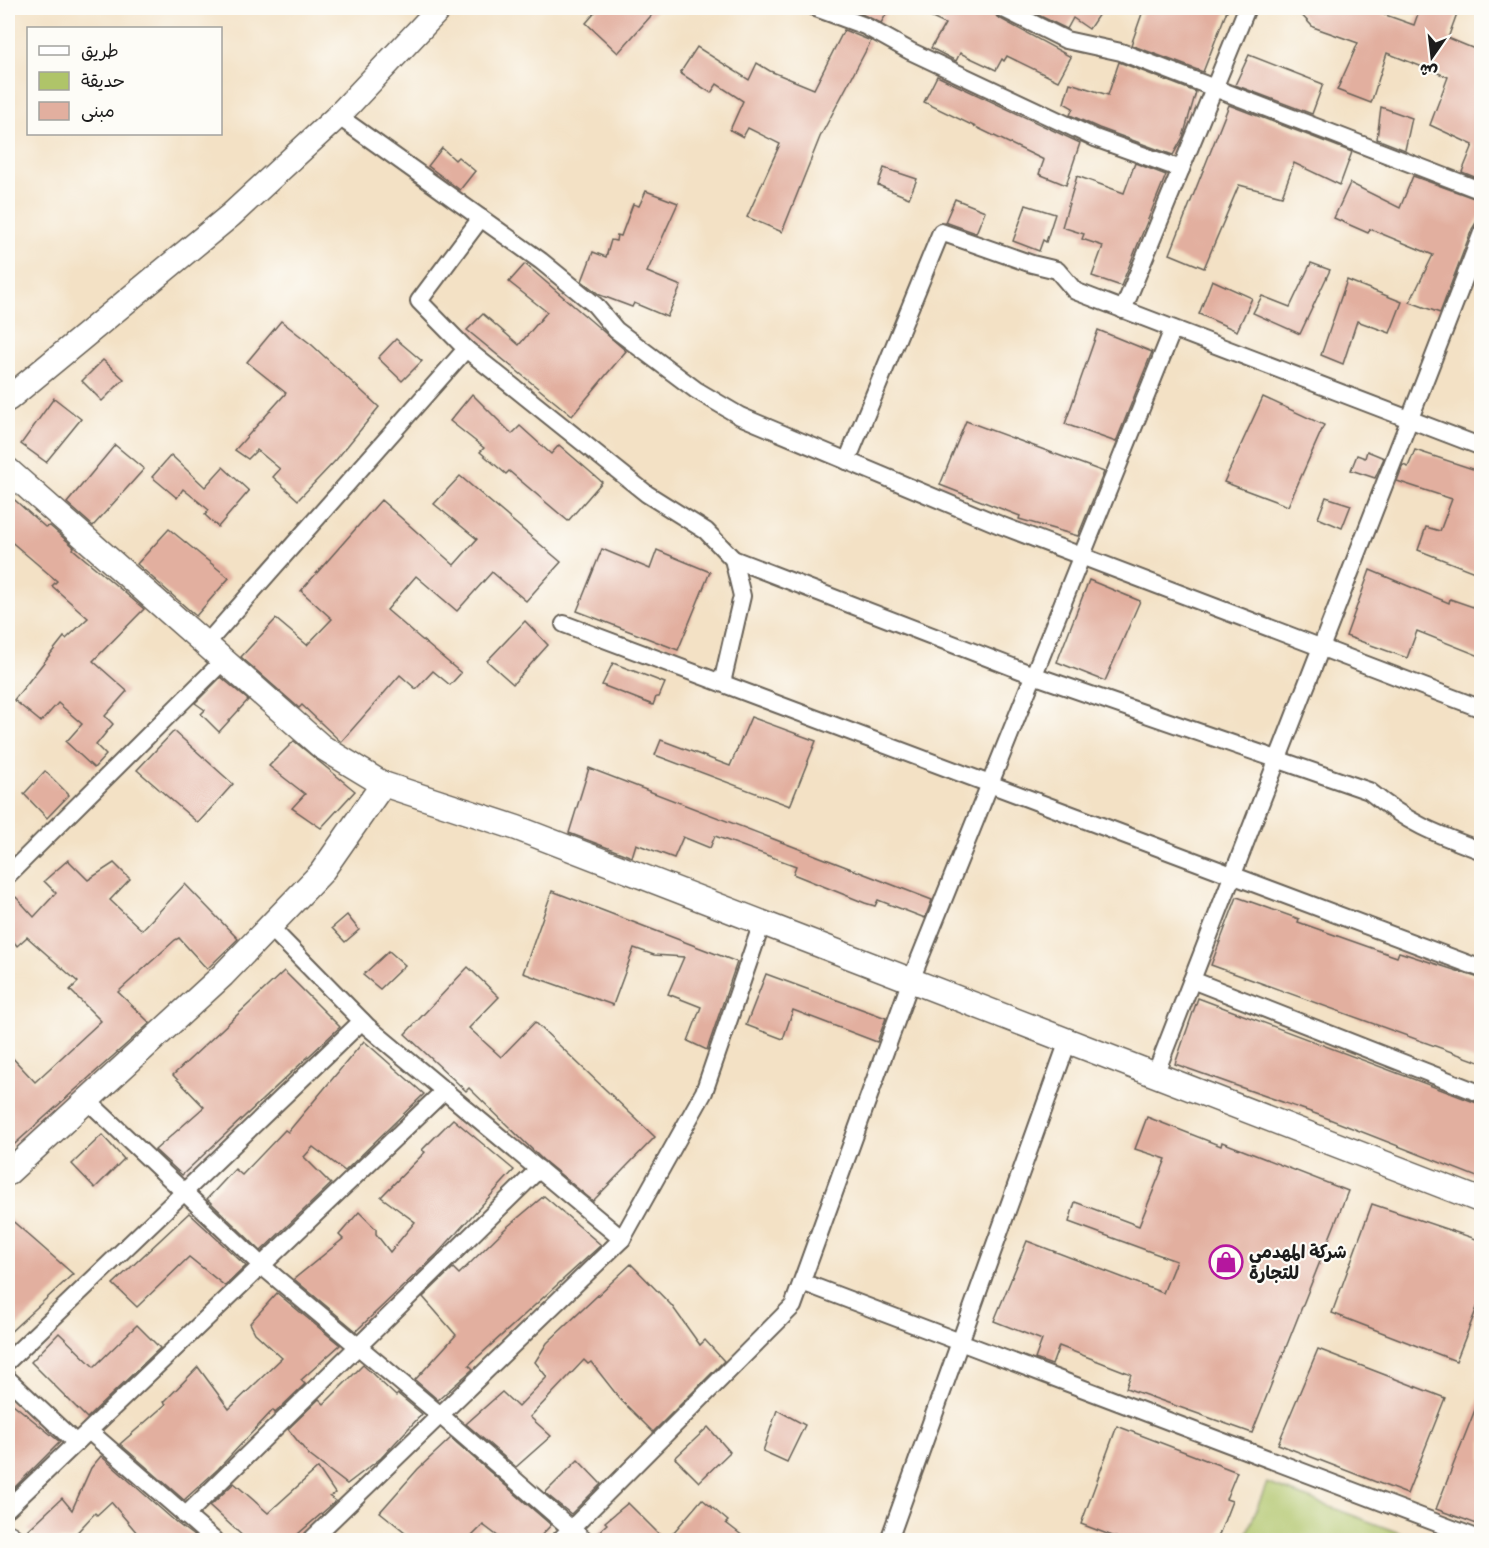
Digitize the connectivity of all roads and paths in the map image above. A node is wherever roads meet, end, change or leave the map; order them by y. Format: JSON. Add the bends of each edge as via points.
{"nodes":[{"id":1,"x":440,"y":8,"type":"edge"},
{"id":2,"x":816,"y":8,"type":"edge"},
{"id":3,"x":1002,"y":8,"type":"edge"},
{"id":4,"x":1247,"y":8,"type":"edge"},
{"id":5,"x":1214,"y":90,"type":"junction"},
{"id":6,"x":338,"y":116,"type":"junction"},
{"id":7,"x":1181,"y":169,"type":"junction"},
{"id":8,"x":1482,"y":191,"type":"edge"},
{"id":9,"x":481,"y":218,"type":"junction"},
{"id":10,"x":1482,"y":233,"type":"edge"},
{"id":11,"x":1123,"y":310,"type":"junction"},
{"id":12,"x":1173,"y":329,"type":"junction"},
{"id":13,"x":466,"y":349,"type":"junction"},
{"id":14,"x":8,"y":399,"type":"edge"},
{"id":15,"x":1409,"y":419,"type":"junction"},
{"id":16,"x":1482,"y":447,"type":"edge"},
{"id":17,"x":847,"y":460,"type":"junction"},
{"id":18,"x":8,"y":470,"type":"edge"},
{"id":19,"x":1082,"y":556,"type":"junction"},
{"id":20,"x":733,"y":559,"type":"junction"},
{"id":21,"x":564,"y":624,"type":"dead end"},
{"id":22,"x":206,"y":644,"type":"junction"},
{"id":23,"x":1320,"y":647,"type":"junction"},
{"id":24,"x":224,"y":660,"type":"junction"},
{"id":25,"x":1033,"y":675,"type":"junction"},
{"id":26,"x":722,"y":683,"type":"junction"},
{"id":27,"x":1482,"y":709,"type":"edge"},
{"id":28,"x":1276,"y":761,"type":"junction"},
{"id":29,"x":988,"y":783,"type":"junction"},
{"id":30,"x":383,"y":784,"type":"junction"},
{"id":31,"x":1482,"y":851,"type":"edge"},
{"id":32,"x":8,"y":875,"type":"edge"},
{"id":33,"x":1232,"y":875,"type":"junction"},
{"id":34,"x":762,"y":923,"type":"junction"},
{"id":35,"x":270,"y":927,"type":"junction"},
{"id":36,"x":1482,"y":969,"type":"edge"},
{"id":37,"x":911,"y":980,"type":"junction"},
{"id":38,"x":1192,"y":980,"type":"junction"},
{"id":39,"x":362,"y":1021,"type":"junction"},
{"id":40,"x":1068,"y":1041,"type":"junction"},
{"id":41,"x":1155,"y":1075,"type":"junction"},
{"id":42,"x":445,"y":1090,"type":"junction"},
{"id":43,"x":1482,"y":1094,"type":"edge"},
{"id":44,"x":87,"y":1100,"type":"junction"},
{"id":45,"x":539,"y":1169,"type":"junction"},
{"id":46,"x":8,"y":1173,"type":"edge"},
{"id":47,"x":184,"y":1192,"type":"junction"},
{"id":48,"x":1482,"y":1201,"type":"edge"},
{"id":49,"x":622,"y":1239,"type":"junction"},
{"id":50,"x":262,"y":1266,"type":"junction"},
{"id":51,"x":802,"y":1282,"type":"junction"},
{"id":52,"x":960,"y":1341,"type":"junction"},
{"id":53,"x":359,"y":1347,"type":"junction"},
{"id":54,"x":8,"y":1362,"type":"edge"},
{"id":55,"x":8,"y":1379,"type":"edge"},
{"id":56,"x":440,"y":1415,"type":"junction"},
{"id":57,"x":89,"y":1431,"type":"junction"},
{"id":58,"x":76,"y":1443,"type":"junction"},
{"id":59,"x":8,"y":1508,"type":"edge"},
{"id":60,"x":186,"y":1516,"type":"junction"},
{"id":61,"x":8,"y":1537,"type":"edge"},
{"id":62,"x":571,"y":1537,"type":"edge"},
{"id":63,"x":12,"y":1540,"type":"edge"},
{"id":64,"x":214,"y":1540,"type":"edge"},
{"id":65,"x":311,"y":1540,"type":"edge"},
{"id":66,"x":889,"y":1540,"type":"edge"},
{"id":67,"x":1482,"y":1540,"type":"edge"}],
"edges":[{"from":1,"to":6,"type":"street"},
{"from":2,"to":7,"type":"street","via":[[865,26],[1095,138]]},
{"from":3,"to":5,"type":"street","via":[[1066,40],[1121,52]]},
{"from":4,"to":5,"type":"street"},
{"from":5,"to":7,"type":"street"},
{"from":5,"to":8,"type":"street"},
{"from":6,"to":9,"type":"street"},
{"from":6,"to":14,"type":"street","via":[[231,215]]},
{"from":7,"to":11,"type":"street"},
{"from":9,"to":13,"type":"street","via":[[419,301]]},
{"from":9,"to":17,"type":"street","via":[[541,261],[595,305],[616,330],[696,390],[740,416]]},
{"from":10,"to":15,"type":"street"},
{"from":11,"to":12,"type":"street"},
{"from":11,"to":17,"type":"street","via":[[1075,291],[1058,270],[941,232]]},
{"from":12,"to":15,"type":"street"},
{"from":12,"to":19,"type":"street"},
{"from":13,"to":20,"type":"street","via":[[647,494],[706,531]]},
{"from":13,"to":22,"type":"street"},
{"from":15,"to":16,"type":"street"},
{"from":15,"to":23,"type":"street"},
{"from":17,"to":19,"type":"street"},
{"from":18,"to":22,"type":"street"},
{"from":19,"to":23,"type":"street"},
{"from":19,"to":25,"type":"street"},
{"from":20,"to":25,"type":"street"},
{"from":20,"to":26,"type":"street","via":[[742,596]]},
{"from":21,"to":26,"type":"street"},
{"from":22,"to":24,"type":"street"},
{"from":23,"to":27,"type":"street"},
{"from":23,"to":28,"type":"street"},
{"from":24,"to":30,"type":"street","via":[[322,747]]},
{"from":24,"to":32,"type":"street"},
{"from":25,"to":28,"type":"street"},
{"from":25,"to":29,"type":"street"},
{"from":26,"to":29,"type":"street"},
{"from":28,"to":31,"type":"street","via":[[1369,792],[1426,831]]},
{"from":28,"to":33,"type":"street"},
{"from":29,"to":33,"type":"street"},
{"from":29,"to":37,"type":"street"},
{"from":30,"to":34,"type":"street","via":[[517,828]]},
{"from":30,"to":35,"type":"street","via":[[321,873]]},
{"from":33,"to":36,"type":"street"},
{"from":33,"to":38,"type":"street"},
{"from":34,"to":37,"type":"street"},
{"from":34,"to":49,"type":"street","via":[[704,1092]]},
{"from":35,"to":39,"type":"street"},
{"from":35,"to":44,"type":"street"},
{"from":37,"to":40,"type":"street"},
{"from":37,"to":51,"type":"street"},
{"from":38,"to":41,"type":"street"},
{"from":38,"to":43,"type":"street"},
{"from":39,"to":42,"type":"street"},
{"from":39,"to":47,"type":"street"},
{"from":40,"to":41,"type":"street"},
{"from":40,"to":52,"type":"street"},
{"from":41,"to":48,"type":"street"},
{"from":42,"to":45,"type":"street"},
{"from":42,"to":50,"type":"street"},
{"from":44,"to":46,"type":"street"},
{"from":44,"to":47,"type":"street"},
{"from":45,"to":49,"type":"street"},
{"from":45,"to":53,"type":"street"},
{"from":47,"to":50,"type":"street"},
{"from":47,"to":54,"type":"street"},
{"from":49,"to":56,"type":"street"},
{"from":50,"to":53,"type":"street"},
{"from":50,"to":57,"type":"street"},
{"from":51,"to":52,"type":"street"},
{"from":51,"to":62,"type":"street","via":[[793,1306]]},
{"from":52,"to":66,"type":"street"},
{"from":52,"to":67,"type":"street"},
{"from":53,"to":56,"type":"street"},
{"from":53,"to":60,"type":"street"},
{"from":55,"to":58,"type":"street"},
{"from":56,"to":62,"type":"street"},
{"from":56,"to":65,"type":"street"},
{"from":57,"to":58,"type":"street"},
{"from":57,"to":60,"type":"street"},
{"from":58,"to":59,"type":"street"},
{"from":60,"to":64,"type":"street"},
{"from":61,"to":63,"type":"street"}]}
